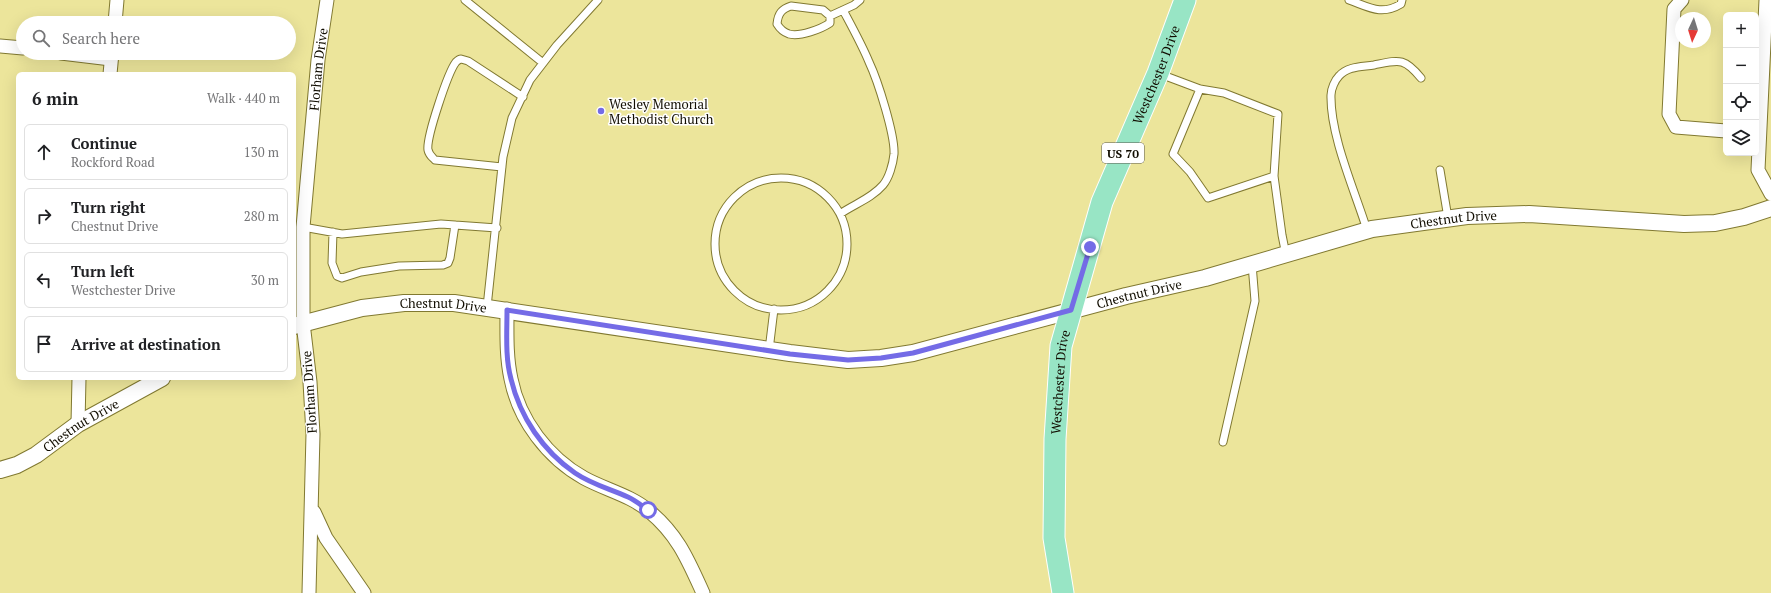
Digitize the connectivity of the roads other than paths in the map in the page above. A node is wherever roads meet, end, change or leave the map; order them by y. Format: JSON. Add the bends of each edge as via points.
{"nodes":[{"id":1,"x":117,"y":0,"type":"edge"},
{"id":2,"x":327,"y":0,"type":"edge"},
{"id":3,"x":465,"y":0,"type":"edge"},
{"id":4,"x":598,"y":0,"type":"edge"},
{"id":5,"x":860,"y":0,"type":"edge"},
{"id":6,"x":1185,"y":0,"type":"edge"},
{"id":7,"x":1349,"y":0,"type":"edge"},
{"id":8,"x":1402,"y":0,"type":"edge"},
{"id":9,"x":1682,"y":0,"type":"edge"},
{"id":10,"x":1766,"y":0,"type":"edge"},
{"id":11,"x":843,"y":10,"type":"junction"},
{"id":12,"x":116,"y":16,"type":"edge"},
{"id":13,"x":830,"y":16,"type":"junction"},
{"id":14,"x":0,"y":46,"type":"edge"},
{"id":15,"x":16,"y":47,"type":"edge"},
{"id":16,"x":112,"y":60,"type":"edge"},
{"id":17,"x":543,"y":63,"type":"junction"},
{"id":18,"x":110,"y":72,"type":"edge"},
{"id":19,"x":1158,"y":73,"type":"junction"},
{"id":20,"x":1421,"y":78,"type":"dead end"},
{"id":21,"x":1200,"y":89,"type":"junction"},
{"id":22,"x":523,"y":97,"type":"junction"},
{"id":23,"x":1759,"y":120,"type":"edge"},
{"id":24,"x":1723,"y":131,"type":"edge"},
{"id":25,"x":1758,"y":156,"type":"edge"},
{"id":26,"x":502,"y":167,"type":"junction"},
{"id":27,"x":1440,"y":170,"type":"dead end"},
{"id":28,"x":1274,"y":176,"type":"junction"},
{"id":29,"x":1771,"y":194,"type":"edge"},
{"id":30,"x":1771,"y":208,"type":"edge"},
{"id":31,"x":840,"y":214,"type":"junction"},
{"id":32,"x":1448,"y":218,"type":"junction"},
{"id":33,"x":455,"y":225,"type":"junction"},
{"id":34,"x":303,"y":227,"type":"junction"},
{"id":35,"x":497,"y":228,"type":"junction"},
{"id":36,"x":1367,"y":231,"type":"junction"},
{"id":37,"x":333,"y":232,"type":"junction"},
{"id":38,"x":1286,"y":255,"type":"junction"},
{"id":39,"x":1252,"y":264,"type":"junction"},
{"id":40,"x":488,"y":307,"type":"junction"},
{"id":41,"x":774,"y":309,"type":"junction"},
{"id":42,"x":507,"y":310,"type":"junction"},
{"id":43,"x":1071,"y":310,"type":"junction"},
{"id":44,"x":299,"y":324,"type":"edge"},
{"id":45,"x":769,"y":350,"type":"junction"},
{"id":46,"x":79,"y":380,"type":"edge"},
{"id":47,"x":158,"y":380,"type":"edge"},
{"id":48,"x":78,"y":424,"type":"junction"},
{"id":49,"x":1223,"y":442,"type":"dead end"},
{"id":50,"x":0,"y":470,"type":"edge"},
{"id":51,"x":312,"y":509,"type":"junction"},
{"id":52,"x":310,"y":593,"type":"edge"},
{"id":53,"x":364,"y":593,"type":"edge"},
{"id":54,"x":704,"y":593,"type":"edge"},
{"id":55,"x":1063,"y":593,"type":"edge"}],
"edges":[{"from":1,"to":12,"type":"street"},
{"from":2,"to":34,"type":"street","name":"Florham Drive","via":[[318,60]]},
{"from":3,"to":17,"type":"lane"},
{"from":4,"to":17,"type":"lane"},
{"from":5,"to":11,"type":"lane"},
{"from":6,"to":19,"type":"main road","name":"Westchester Drive","number":"US 70"},
{"from":7,"to":8,"type":"lane","via":[[1382,11],[1392,9],[1401,4]]},
{"from":9,"to":24,"type":"street","via":[[1674,9],[1669,114],[1676,127]]},
{"from":10,"to":23,"type":"street"},
{"from":11,"to":13,"type":"lane"},
{"from":11,"to":31,"type":"lane","via":[[876,79],[892,134],[894,153],[884,185],[870,198]]},
{"from":13,"to":13,"type":"lane","via":[[823,10],[791,6],[783,9],[777,24],[791,34],[801,34],[830,23]]},
{"from":14,"to":15,"type":"street"},
{"from":16,"to":18,"type":"street"},
{"from":17,"to":22,"type":"lane","via":[[530,80]]},
{"from":19,"to":21,"type":"lane"},
{"from":19,"to":43,"type":"main road","name":"Westchester Drive","number":"US 70","via":[[1102,202]]},
{"from":20,"to":36,"type":"lane","via":[[1404,62],[1393,61],[1347,69],[1339,76],[1333,87],[1331,94],[1335,127],[1346,171]]},
{"from":21,"to":28,"type":"lane","via":[[1224,93],[1278,114]]},
{"from":21,"to":28,"type":"lane","via":[[1173,154],[1190,172],[1208,198]]},
{"from":22,"to":26,"type":"lane","via":[[510,125]]},
{"from":22,"to":26,"type":"lane","via":[[461,59],[456,62],[444,89],[431,128],[428,149],[430,156],[435,160]]},
{"from":25,"to":29,"type":"street","via":[[1758,170]]},
{"from":26,"to":35,"type":"lane"},
{"from":27,"to":32,"type":"lane"},
{"from":28,"to":38,"type":"lane"},
{"from":30,"to":32,"type":"street","name":"Chestnut Drive","via":[[1715,223],[1684,224],[1528,214]]},
{"from":31,"to":41,"type":"lane","via":[[846,234],[846,255],[840,275],[827,291],[810,304],[790,310]]},
{"from":31,"to":41,"type":"lane","via":[[826,196],[807,184],[783,178],[762,181],[742,191],[726,207],[715,235],[715,250],[721,272],[733,289],[749,302]]},
{"from":32,"to":36,"type":"street","name":"Chestnut Drive"},
{"from":33,"to":35,"type":"lane"},
{"from":33,"to":37,"type":"lane","via":[[441,224],[351,233]]},
{"from":33,"to":37,"type":"lane","via":[[448,263],[398,266],[342,278],[337,276],[332,263]]},
{"from":34,"to":37,"type":"lane"},
{"from":34,"to":44,"type":"street","name":"Florham Drive"},
{"from":35,"to":40,"type":"lane"},
{"from":36,"to":38,"type":"street","name":"Chestnut Drive"},
{"from":38,"to":39,"type":"street","name":"Chestnut Drive"},
{"from":39,"to":43,"type":"street","name":"Chestnut Drive"},
{"from":39,"to":49,"type":"lane","via":[[1255,301]]},
{"from":40,"to":42,"type":"street","name":"Chestnut Drive"},
{"from":40,"to":44,"type":"street","name":"Chestnut Drive","via":[[454,302],[404,302],[362,308]]},
{"from":41,"to":45,"type":"lane"},
{"from":42,"to":45,"type":"street","name":"Chestnut Drive"},
{"from":42,"to":54,"type":"street","via":[[507,352],[511,379],[521,410],[536,435],[554,456],[575,473],[629,497],[669,529],[685,552]]},
{"from":43,"to":45,"type":"street","name":"Chestnut Drive","via":[[913,353],[881,358],[848,360]]},
{"from":43,"to":55,"type":"main road","name":"Westchester Drive","number":"US 70","via":[[1061,346],[1055,439],[1054,538]]},
{"from":44,"to":51,"type":"street","name":"Florham Drive","via":[[310,382],[313,434]]},
{"from":46,"to":48,"type":"street"},
{"from":47,"to":48,"type":"street","name":"Chestnut Drive"},
{"from":48,"to":50,"type":"street","name":"Chestnut Drive","via":[[36,455]]},
{"from":51,"to":52,"type":"street","name":"Florham Drive"},
{"from":51,"to":53,"type":"street","via":[[326,538]]}]}
